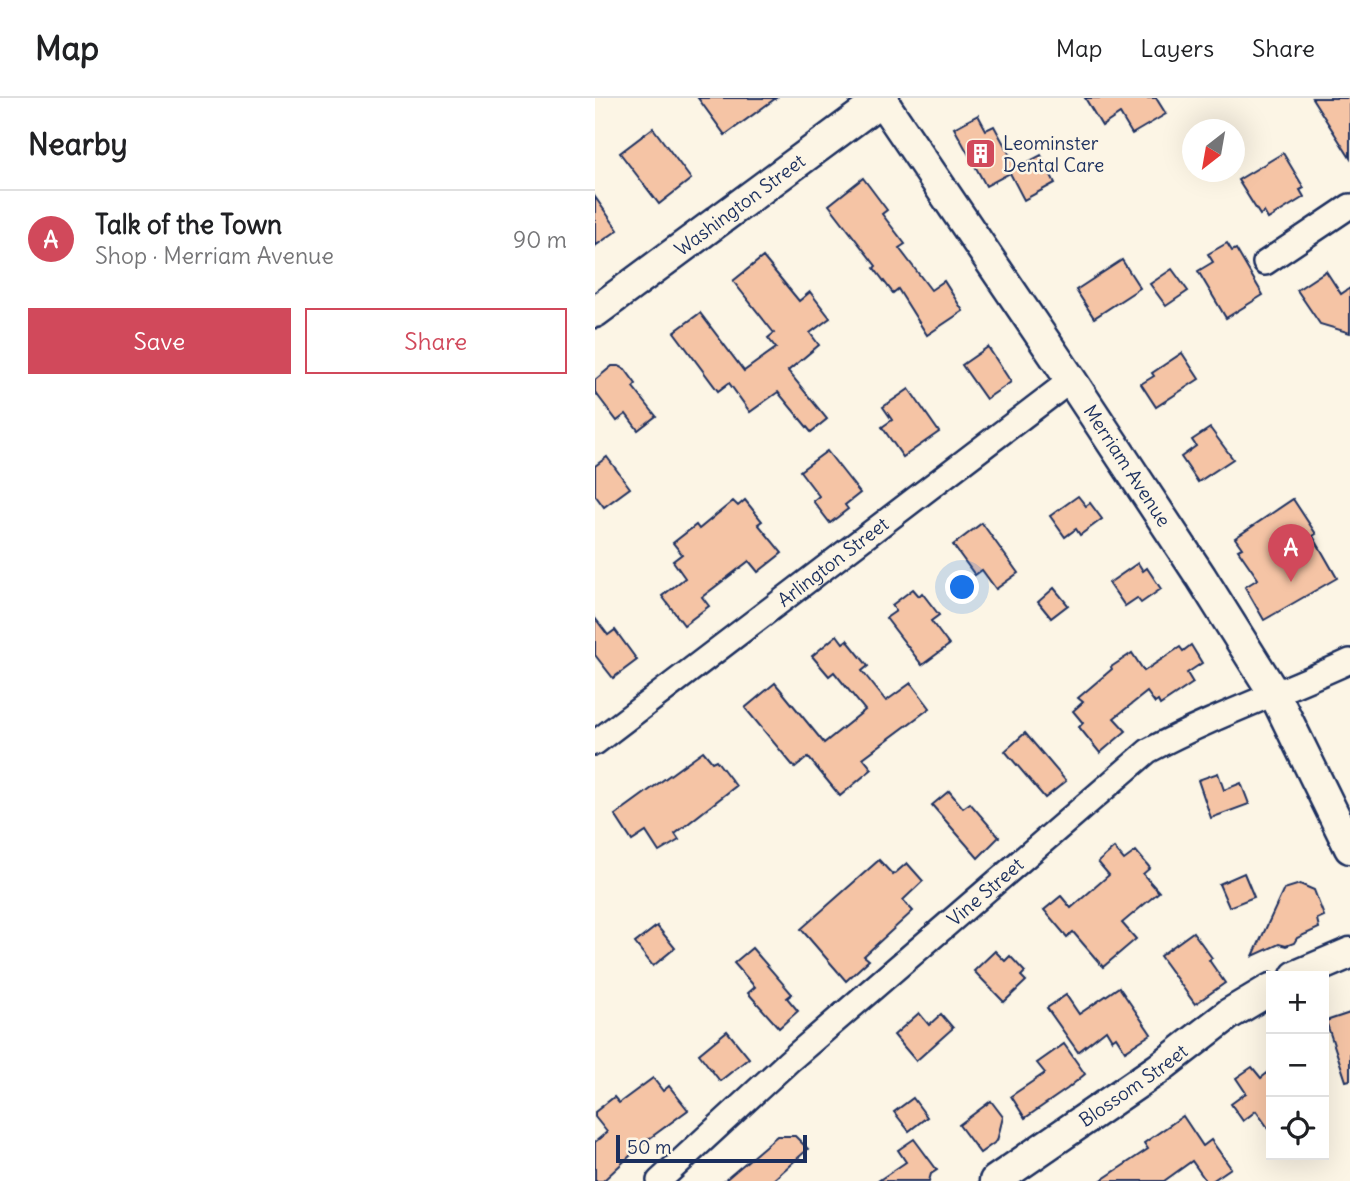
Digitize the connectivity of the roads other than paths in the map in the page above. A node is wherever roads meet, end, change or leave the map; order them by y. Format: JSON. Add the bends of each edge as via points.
{"nodes":[{"id":1,"x":882,"y":99,"type":"edge"},
{"id":2,"x":1350,"y":206,"type":"edge"},
{"id":3,"x":1265,"y":262,"type":"dead end"},
{"id":4,"x":595,"y":312,"type":"edge"},
{"id":5,"x":1071,"y":380,"type":"junction"},
{"id":6,"x":1350,"y":661,"type":"edge"},
{"id":7,"x":1275,"y":695,"type":"junction"},
{"id":8,"x":595,"y":743,"type":"edge"},
{"id":9,"x":1350,"y":848,"type":"edge"},
{"id":10,"x":1350,"y":953,"type":"edge"},
{"id":11,"x":1308,"y":971,"type":"edge"},
{"id":12,"x":1266,"y":992,"type":"edge"},
{"id":13,"x":659,"y":1181,"type":"edge"},
{"id":14,"x":995,"y":1181,"type":"edge"}],
"edges":[{"from":1,"to":4,"type":"street","name":"Washington Street"},
{"from":1,"to":5,"type":"street","name":"Merriam Avenue"},
{"from":2,"to":3,"type":"street"},
{"from":5,"to":7,"type":"street","name":"Merriam Avenue"},
{"from":5,"to":8,"type":"street","name":"Arlington Street"},
{"from":6,"to":7,"type":"street","name":"Vine Street"},
{"from":7,"to":9,"type":"street","name":"Merriam Avenue"},
{"from":7,"to":13,"type":"street","name":"Vine Street","via":[[1148,751],[789,1061]]},
{"from":10,"to":11,"type":"street"},
{"from":12,"to":14,"type":"street","name":"Blossom Street"}]}
